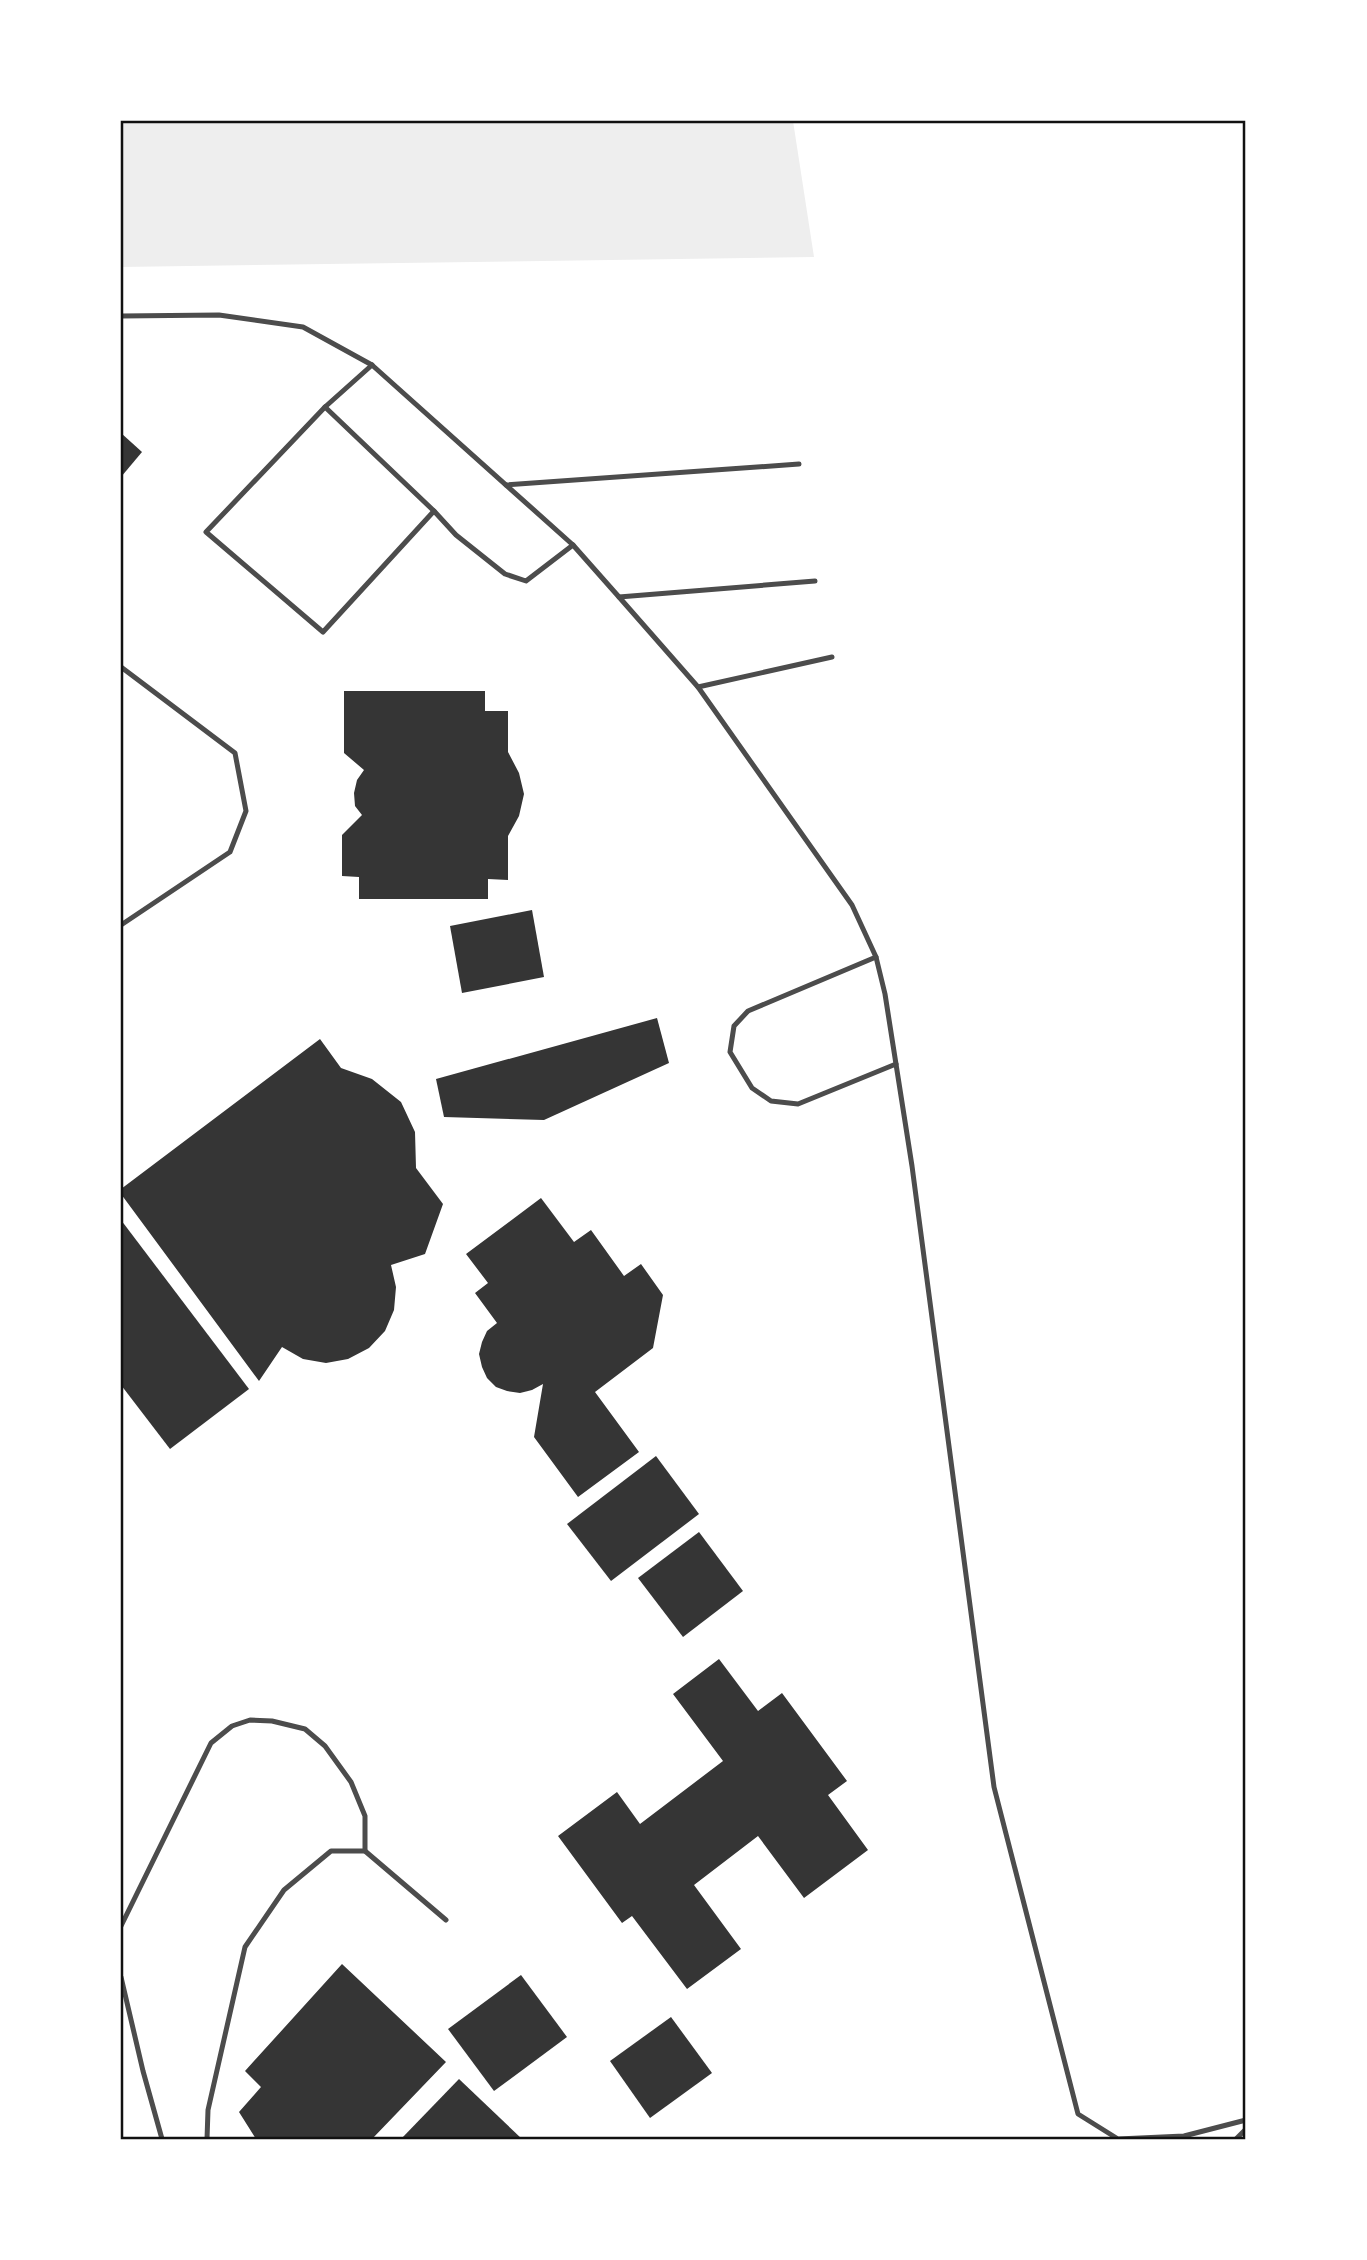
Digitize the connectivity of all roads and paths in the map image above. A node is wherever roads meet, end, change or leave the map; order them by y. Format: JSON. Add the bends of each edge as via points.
{"nodes":[{"id":1,"x":121,"y":316,"type":"edge"},
{"id":2,"x":372,"y":365,"type":"junction"},
{"id":3,"x":325,"y":407,"type":"junction"},
{"id":4,"x":799,"y":464,"type":"dead end"},
{"id":5,"x":506,"y":485,"type":"junction"},
{"id":6,"x":435,"y":511,"type":"junction"},
{"id":7,"x":573,"y":545,"type":"junction"},
{"id":8,"x":815,"y":581,"type":"dead end"},
{"id":9,"x":619,"y":597,"type":"junction"},
{"id":10,"x":832,"y":657,"type":"dead end"},
{"id":11,"x":121,"y":667,"type":"edge"},
{"id":12,"x":698,"y":687,"type":"junction"},
{"id":13,"x":121,"y":925,"type":"edge"},
{"id":14,"x":876,"y":957,"type":"junction"},
{"id":15,"x":896,"y":1064,"type":"junction"},
{"id":16,"x":365,"y":1851,"type":"junction"},
{"id":17,"x":446,"y":1920,"type":"dead end"},
{"id":18,"x":121,"y":1926,"type":"edge"},
{"id":19,"x":121,"y":1977,"type":"edge"},
{"id":20,"x":1246,"y":2120,"type":"edge"},
{"id":21,"x":1246,"y":2129,"type":"edge"},
{"id":22,"x":162,"y":2139,"type":"edge"},
{"id":23,"x":207,"y":2139,"type":"edge"},
{"id":24,"x":1236,"y":2139,"type":"edge"}],
"edges":[{"from":1,"to":2,"type":"lane","via":[[219,315],[303,327]]},
{"from":2,"to":3,"type":"lane"},
{"from":2,"to":5,"type":"lane"},
{"from":3,"to":6,"type":"lane"},
{"from":3,"to":6,"type":"lane","via":[[206,532],[323,632]]},
{"from":4,"to":5,"type":"lane"},
{"from":5,"to":7,"type":"lane"},
{"from":6,"to":7,"type":"lane","via":[[456,535],[505,574],[526,581]]},
{"from":7,"to":9,"type":"lane"},
{"from":8,"to":9,"type":"lane"},
{"from":9,"to":12,"type":"lane"},
{"from":10,"to":12,"type":"lane"},
{"from":11,"to":13,"type":"lane","via":[[235,753],[246,811],[230,852]]},
{"from":12,"to":14,"type":"lane","via":[[852,905]]},
{"from":14,"to":15,"type":"lane"},
{"from":14,"to":15,"type":"lane","via":[[748,1011],[734,1026],[730,1052],[752,1088],[771,1101],[798,1104]]},
{"from":15,"to":20,"type":"lane","via":[[994,1787],[1078,2114],[1118,2139],[1184,2136]]},
{"from":16,"to":17,"type":"lane"},
{"from":16,"to":18,"type":"lane","via":[[365,1816],[351,1783],[325,1746],[305,1729],[250,1720],[232,1726],[211,1743]]},
{"from":16,"to":23,"type":"lane","via":[[331,1851],[284,1889],[245,1947],[208,2110]]},
{"from":19,"to":22,"type":"lane"},
{"from":21,"to":24,"type":"lane"}]}
